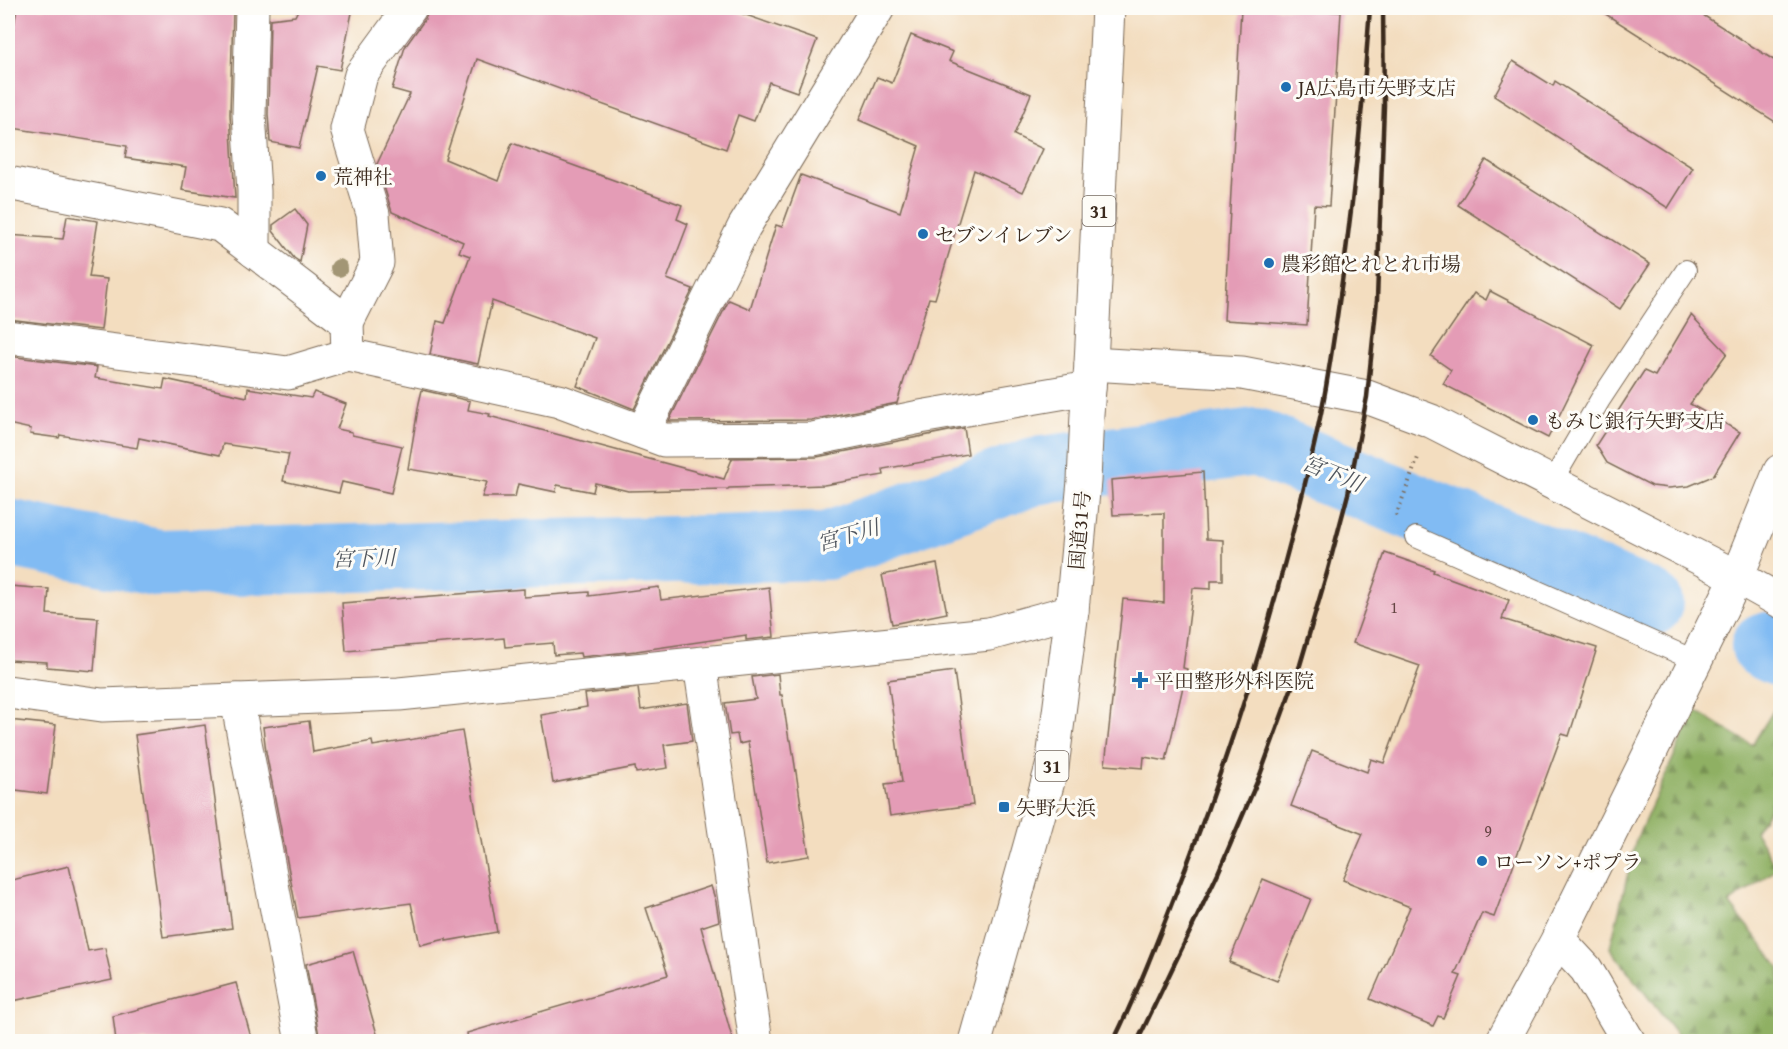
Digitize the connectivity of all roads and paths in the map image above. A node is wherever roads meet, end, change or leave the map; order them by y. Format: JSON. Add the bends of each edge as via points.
{"nodes":[{"id":1,"x":252,"y":8,"type":"edge"},
{"id":2,"x":410,"y":8,"type":"edge"},
{"id":3,"x":878,"y":8,"type":"edge"},
{"id":4,"x":1108,"y":8,"type":"edge"},
{"id":5,"x":8,"y":183,"type":"edge"},
{"id":6,"x":254,"y":251,"type":"junction"},
{"id":7,"x":1686,"y":270,"type":"dead end"},
{"id":8,"x":347,"y":322,"type":"junction"},
{"id":9,"x":8,"y":337,"type":"edge"},
{"id":10,"x":348,"y":355,"type":"junction"},
{"id":11,"x":1089,"y":388,"type":"junction"},
{"id":12,"x":643,"y":432,"type":"junction"},
{"id":13,"x":1421,"y":449,"type":"dead end"},
{"id":14,"x":1780,"y":471,"type":"edge"},
{"id":15,"x":1552,"y":482,"type":"junction"},
{"id":16,"x":1395,"y":519,"type":"dead end"},
{"id":17,"x":1416,"y":537,"type":"dead end"},
{"id":18,"x":1737,"y":576,"type":"junction"},
{"id":19,"x":1780,"y":601,"type":"edge"},
{"id":20,"x":1072,"y":611,"type":"junction"},
{"id":21,"x":1695,"y":661,"type":"junction"},
{"id":22,"x":700,"y":664,"type":"junction"},
{"id":23,"x":8,"y":692,"type":"edge"},
{"id":24,"x":237,"y":700,"type":"junction"},
{"id":25,"x":1558,"y":939,"type":"junction"},
{"id":26,"x":302,"y":1041,"type":"edge"},
{"id":27,"x":756,"y":1041,"type":"edge"},
{"id":28,"x":975,"y":1041,"type":"edge"},
{"id":29,"x":1502,"y":1041,"type":"edge"},
{"id":30,"x":1629,"y":1041,"type":"edge"}],
"edges":[{"from":1,"to":6,"type":"main road","via":[[249,114]]},
{"from":2,"to":8,"type":"main road","via":[[361,75],[347,129],[373,214],[377,263]]},
{"from":3,"to":12,"type":"main road","via":[[744,227]]},
{"from":4,"to":11,"type":"main road","name":"国道31号","number":"31"},
{"from":5,"to":6,"type":"main road","via":[[220,225]]},
{"from":6,"to":8,"type":"main road"},
{"from":7,"to":15,"type":"lane","via":[[1600,400]]},
{"from":8,"to":10,"type":"main road"},
{"from":9,"to":10,"type":"main road","via":[[288,373]]},
{"from":10,"to":12,"type":"main road","via":[[559,401]]},
{"from":11,"to":12,"type":"main road","via":[[813,439],[664,440]]},
{"from":11,"to":15,"type":"main road","via":[[1242,373],[1366,397],[1431,421]]},
{"from":11,"to":20,"type":"main road","name":"国道31号","number":"31"},
{"from":13,"to":16,"type":"path"},
{"from":14,"to":18,"type":"main road"},
{"from":15,"to":18,"type":"main road"},
{"from":17,"to":21,"type":"lane"},
{"from":18,"to":19,"type":"main road"},
{"from":18,"to":21,"type":"main road"},
{"from":20,"to":22,"type":"main road","via":[[989,634]]},
{"from":20,"to":28,"type":"main road","name":"国道31号","number":"31","via":[[1052,767]]},
{"from":21,"to":25,"type":"main road"},
{"from":22,"to":24,"type":"main road","via":[[399,694]]},
{"from":22,"to":27,"type":"main road"},
{"from":23,"to":24,"type":"main road","via":[[102,705]]},
{"from":24,"to":26,"type":"main road"},
{"from":25,"to":29,"type":"main road"},
{"from":25,"to":30,"type":"main road","via":[[1586,969]]}]}
